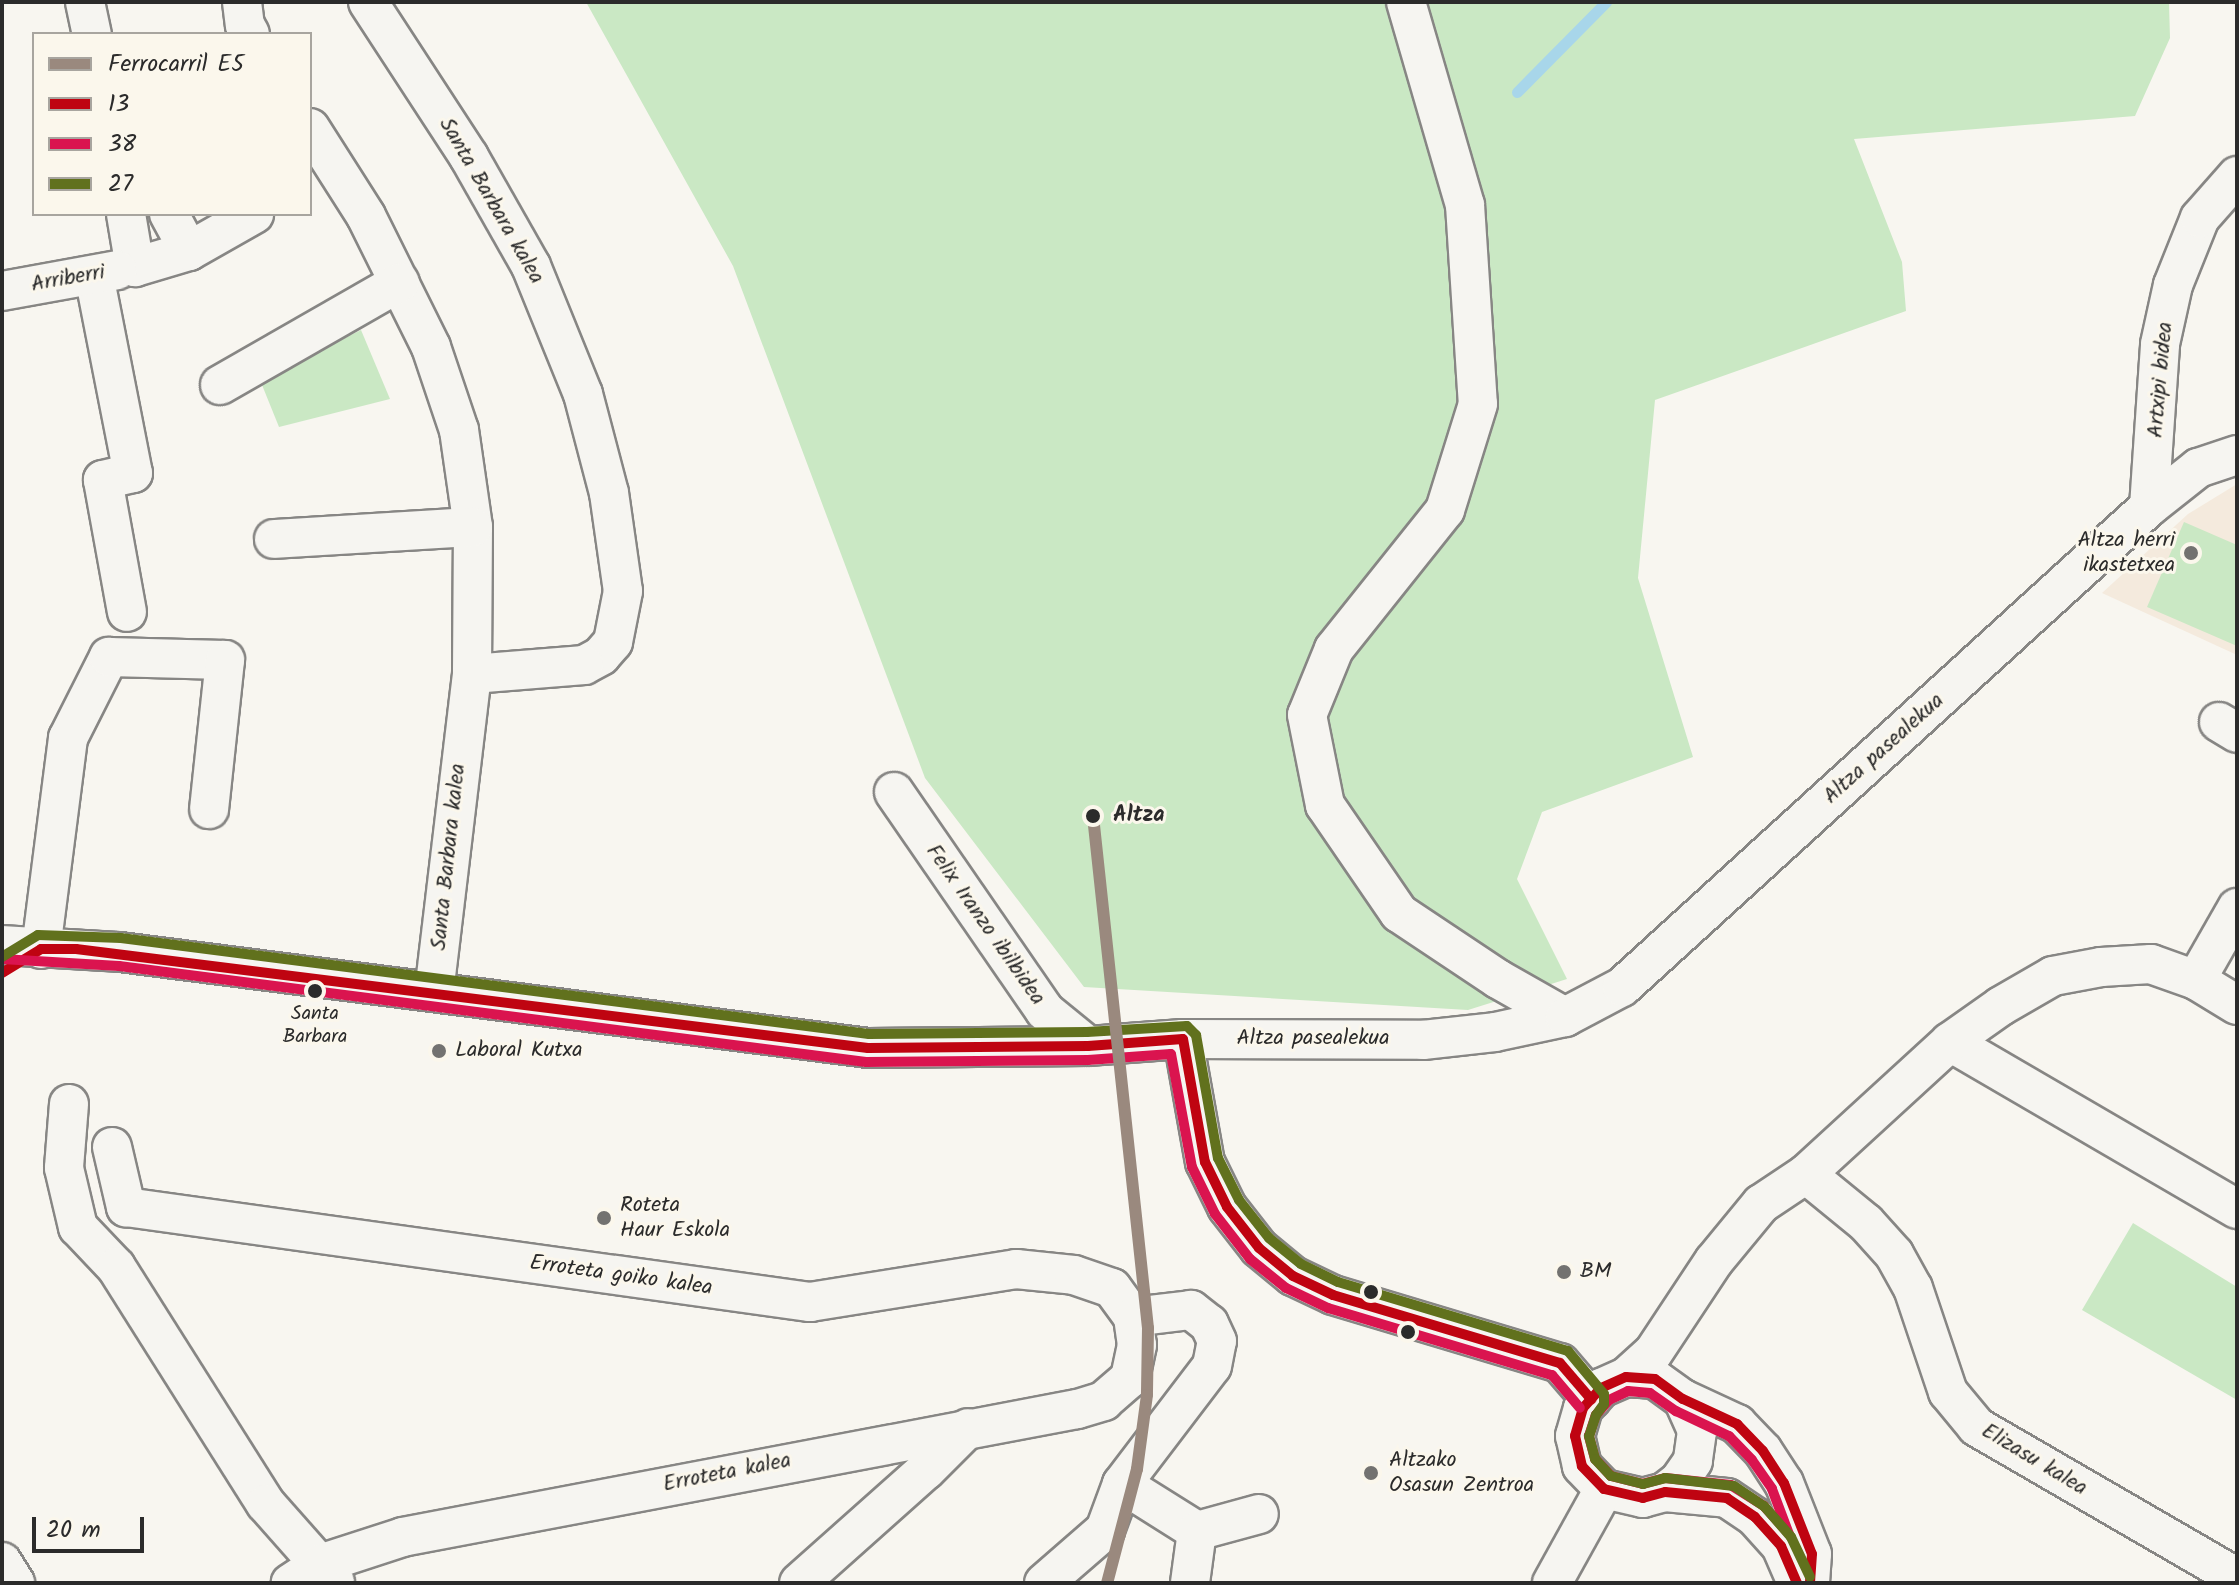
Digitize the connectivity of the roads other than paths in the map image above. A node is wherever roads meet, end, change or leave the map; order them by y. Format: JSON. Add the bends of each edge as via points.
{"nodes":[{"id":1,"x":85,"y":2,"type":"edge"},
{"id":2,"x":242,"y":2,"type":"edge"},
{"id":3,"x":368,"y":2,"type":"edge"},
{"id":4,"x":1406,"y":2,"type":"edge"},
{"id":5,"x":92,"y":32,"type":"edge"},
{"id":6,"x":249,"y":32,"type":"edge"},
{"id":7,"x":312,"y":135,"type":"edge"},
{"id":8,"x":323,"y":175,"type":"edge"},
{"id":9,"x":2237,"y":176,"type":"edge"},
{"id":10,"x":126,"y":216,"type":"edge"},
{"id":11,"x":170,"y":216,"type":"edge"},
{"id":12,"x":250,"y":216,"type":"edge"},
{"id":13,"x":189,"y":251,"type":"junction"},
{"id":14,"x":135,"y":267,"type":"junction"},
{"id":15,"x":94,"y":275,"type":"junction"},
{"id":16,"x":400,"y":282,"type":"junction"},
{"id":17,"x":2,"y":291,"type":"edge"},
{"id":18,"x":220,"y":385,"type":"dead end"},
{"id":19,"x":2237,"y":455,"type":"edge"},
{"id":20,"x":2149,"y":507,"type":"junction"},
{"id":21,"x":473,"y":527,"type":"junction"},
{"id":22,"x":274,"y":539,"type":"dead end"},
{"id":23,"x":127,"y":612,"type":"dead end"},
{"id":24,"x":472,"y":674,"type":"junction"},
{"id":25,"x":894,"y":792,"type":"dead end"},
{"id":26,"x":209,"y":809,"type":"dead end"},
{"id":27,"x":2237,"y":908,"type":"edge"},
{"id":28,"x":2,"y":945,"type":"edge"},
{"id":29,"x":41,"y":949,"type":"junction"},
{"id":30,"x":2,"y":973,"type":"edge"},
{"id":31,"x":2196,"y":980,"type":"junction"},
{"id":32,"x":434,"y":992,"type":"junction"},
{"id":33,"x":2237,"y":1005,"type":"edge"},
{"id":34,"x":1565,"y":1017,"type":"junction"},
{"id":35,"x":1183,"y":1039,"type":"junction"},
{"id":36,"x":1950,"y":1042,"type":"junction"},
{"id":37,"x":1088,"y":1046,"type":"junction"},
{"id":38,"x":69,"y":1104,"type":"dead end"},
{"id":39,"x":112,"y":1147,"type":"dead end"},
{"id":40,"x":1806,"y":1174,"type":"junction"},
{"id":41,"x":2237,"y":1209,"type":"edge"},
{"id":42,"x":1135,"y":1331,"type":"junction"},
{"id":43,"x":1626,"y":1377,"type":"junction"},
{"id":44,"x":1591,"y":1399,"type":"junction"},
{"id":45,"x":1683,"y":1399,"type":"junction"},
{"id":46,"x":968,"y":1428,"type":"junction"},
{"id":47,"x":1122,"y":1484,"type":"junction"},
{"id":48,"x":1604,"y":1489,"type":"junction"},
{"id":49,"x":1665,"y":1492,"type":"junction"},
{"id":50,"x":1259,"y":1514,"type":"dead end"},
{"id":51,"x":1197,"y":1531,"type":"junction"},
{"id":52,"x":2,"y":1562,"type":"edge"},
{"id":53,"x":316,"y":1577,"type":"edge"},
{"id":54,"x":2237,"y":1578,"type":"edge"},
{"id":55,"x":15,"y":1583,"type":"edge"},
{"id":56,"x":799,"y":1583,"type":"edge"},
{"id":57,"x":1044,"y":1583,"type":"edge"},
{"id":58,"x":1190,"y":1583,"type":"edge"},
{"id":59,"x":1552,"y":1583,"type":"edge"},
{"id":60,"x":1797,"y":1583,"type":"edge"},
{"id":61,"x":1810,"y":1583,"type":"edge"}],
"edges":[{"from":1,"to":5,"type":"street"},
{"from":2,"to":6,"type":"street"},
{"from":3,"to":24,"type":"street","name":"Santa Barbara kalea","via":[[461,144],[531,266],[583,394],[609,493],[623,591],[613,642],[584,665]]},
{"from":4,"to":34,"type":"street","via":[[1465,205],[1478,404],[1445,510],[1334,649],[1307,715],[1325,805],[1399,913]]},
{"from":7,"to":8,"type":"street","name":"Santa Barbara kalea"},
{"from":8,"to":16,"type":"street","name":"Santa Barbara kalea"},
{"from":9,"to":20,"type":"street","name":"Artxipi bidea","via":[[2200,218],[2173,285],[2160,344]]},
{"from":10,"to":14,"type":"street"},
{"from":11,"to":13,"type":"street"},
{"from":12,"to":13,"type":"street"},
{"from":13,"to":14,"type":"street"},
{"from":14,"to":15,"type":"street","name":"Arriberri"},
{"from":15,"to":17,"type":"street","name":"Arriberri"},
{"from":15,"to":23,"type":"street","via":[[133,473],[103,480]]},
{"from":16,"to":18,"type":"street"},
{"from":16,"to":21,"type":"street","name":"Santa Barbara kalea","via":[[431,347],[459,430]]},
{"from":19,"to":20,"type":"street","name":"Altza pasealekua","via":[[2198,468]]},
{"from":20,"to":34,"type":"street","name":"Altza pasealekua","via":[[1622,987]]},
{"from":21,"to":22,"type":"street"},
{"from":21,"to":24,"type":"street","name":"Santa Barbara kalea"},
{"from":24,"to":32,"type":"street","name":"Santa Barbara kalea"},
{"from":25,"to":37,"type":"street","name":"Felix Iranzo ibilbidea","via":[[1045,1011]]},
{"from":26,"to":29,"type":"street","via":[[225,660],[109,657],[68,738]]},
{"from":27,"to":31,"type":"street"},
{"from":28,"to":29,"type":"street","name":"Altza pasealekua"},
{"from":29,"to":30,"type":"street"},
{"from":29,"to":32,"type":"street","name":"Altza pasealekua","via":[[120,952]]},
{"from":31,"to":33,"type":"street"},
{"from":31,"to":36,"type":"street","via":[[2151,964],[2053,976]]},
{"from":32,"to":37,"type":"street","name":"Altza pasealekua","via":[[868,1048]]},
{"from":34,"to":35,"type":"street","name":"Altza pasealekua","via":[[1423,1040]]},
{"from":35,"to":37,"type":"street","name":"Altza pasealekua"},
{"from":35,"to":44,"type":"street","via":[[1205,1162],[1227,1207],[1259,1248],[1293,1276],[1333,1295],[1560,1363]]},
{"from":36,"to":40,"type":"street"},
{"from":36,"to":41,"type":"street"},
{"from":38,"to":53,"type":"street","via":[[64,1168],[78,1227],[116,1267]]},
{"from":39,"to":42,"type":"street","name":"Erroteta goiko kalea","via":[[126,1207],[810,1302],[1016,1269],[1074,1275],[1112,1288]]},
{"from":40,"to":43,"type":"street","via":[[1761,1204],[1714,1261],[1653,1353]]},
{"from":40,"to":54,"type":"street","name":"Elizasu kalea","via":[[1866,1223],[1894,1254],[1913,1288],[1948,1392],[1977,1427]]},
{"from":42,"to":46,"type":"street","name":"Erroteta kalea","via":[[1130,1378],[1104,1401]]},
{"from":42,"to":47,"type":"street","via":[[1191,1310],[1209,1324],[1217,1341],[1212,1366]]},
{"from":43,"to":44,"type":"street"},
{"from":43,"to":45,"type":"street","via":[[1655,1379]]},
{"from":44,"to":48,"type":"street","via":[[1575,1436],[1582,1466]]},
{"from":45,"to":49,"type":"street","via":[[1697,1431],[1693,1461]]},
{"from":45,"to":61,"type":"street","via":[[1737,1424],[1763,1451],[1784,1483],[1812,1554]]},
{"from":46,"to":53,"type":"street","name":"Erroteta kalea","via":[[403,1537]]},
{"from":46,"to":56,"type":"street"},
{"from":47,"to":51,"type":"street"},
{"from":47,"to":57,"type":"street","via":[[1105,1530]]},
{"from":48,"to":49,"type":"street","via":[[1643,1498]]},
{"from":48,"to":59,"type":"street"},
{"from":49,"to":60,"type":"street","via":[[1727,1498],[1755,1517],[1781,1546]]},
{"from":50,"to":51,"type":"street"},
{"from":51,"to":58,"type":"street"},
{"from":52,"to":55,"type":"street"}]}
